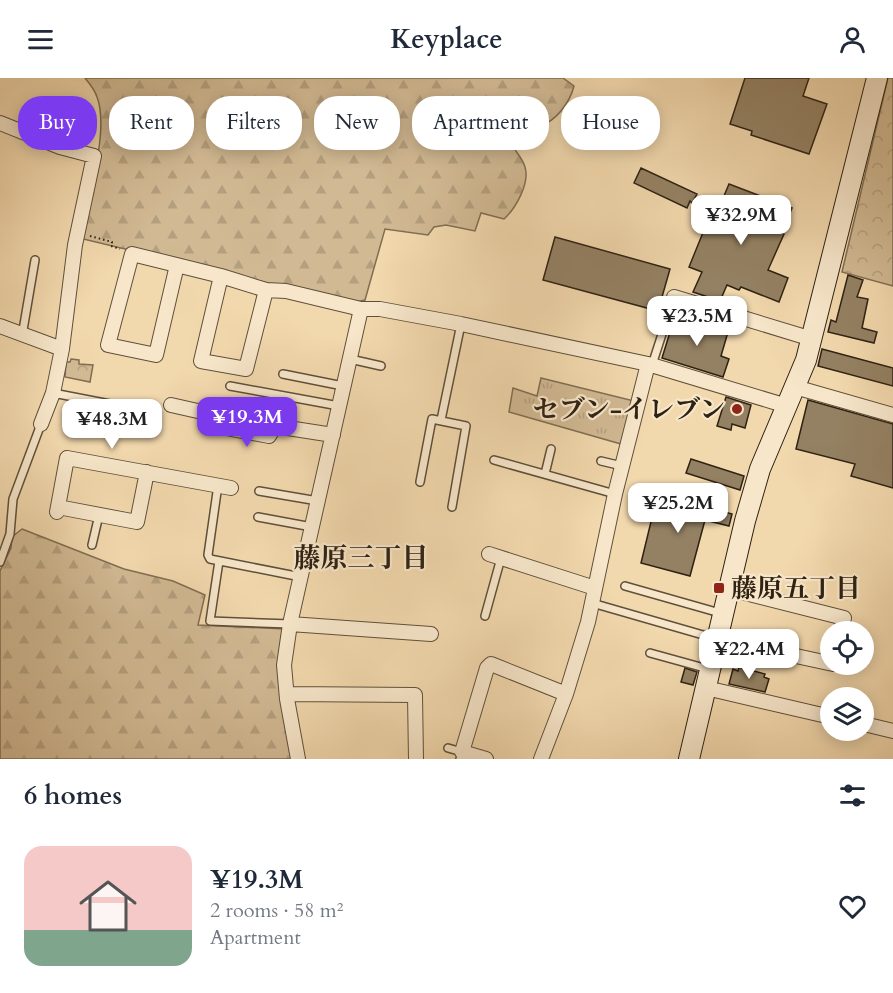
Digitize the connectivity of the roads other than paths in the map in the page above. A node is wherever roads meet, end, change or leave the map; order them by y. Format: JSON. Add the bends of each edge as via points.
{"nodes":[{"id":1,"x":877,"y":78,"type":"edge"},
{"id":2,"x":0,"y":123,"type":"edge"},
{"id":3,"x":35,"y":260,"type":"dead end"},
{"id":4,"x":177,"y":266,"type":"junction"},
{"id":5,"x":221,"y":276,"type":"junction"},
{"id":6,"x":266,"y":290,"type":"junction"},
{"id":7,"x":674,"y":297,"type":"joint"},
{"id":8,"x":361,"y":309,"type":"junction"},
{"id":9,"x":461,"y":324,"type":"junction"},
{"id":10,"x":0,"y":326,"type":"edge"},
{"id":11,"x":22,"y":336,"type":"junction"},
{"id":12,"x":813,"y":339,"type":"junction"},
{"id":13,"x":62,"y":349,"type":"junction"},
{"id":14,"x":350,"y":359,"type":"junction"},
{"id":15,"x":650,"y":365,"type":"junction"},
{"id":16,"x":381,"y":366,"type":"dead end"},
{"id":17,"x":283,"y":374,"type":"dead end"},
{"id":18,"x":230,"y":386,"type":"dead end"},
{"id":19,"x":344,"y":386,"type":"junction"},
{"id":20,"x":53,"y":393,"type":"junction"},
{"id":21,"x":791,"y":397,"type":"junction"},
{"id":22,"x":115,"y":405,"type":"dead end"},
{"id":23,"x":171,"y":405,"type":"dead end"},
{"id":24,"x":339,"y":406,"type":"junction"},
{"id":25,"x":893,"y":415,"type":"edge"},
{"id":26,"x":441,"y":420,"type":"junction"},
{"id":27,"x":40,"y":424,"type":"joint"},
{"id":28,"x":333,"y":435,"type":"junction"},
{"id":29,"x":551,"y":449,"type":"dead end"},
{"id":30,"x":494,"y":460,"type":"dead end"},
{"id":31,"x":601,"y":461,"type":"dead end"},
{"id":32,"x":622,"y":466,"type":"junction"},
{"id":33,"x":147,"y":472,"type":"junction"},
{"id":34,"x":545,"y":474,"type":"junction"},
{"id":35,"x":420,"y":482,"type":"dead end"},
{"id":36,"x":224,"y":487,"type":"joint"},
{"id":37,"x":259,"y":491,"type":"dead end"},
{"id":38,"x":615,"y":494,"type":"junction"},
{"id":39,"x":318,"y":501,"type":"junction"},
{"id":40,"x":452,"y":507,"type":"dead end"},
{"id":41,"x":99,"y":515,"type":"junction"},
{"id":42,"x":258,"y":517,"type":"dead end"},
{"id":43,"x":312,"y":527,"type":"junction"},
{"id":44,"x":92,"y":545,"type":"dead end"},
{"id":45,"x":2,"y":550,"type":"edge"},
{"id":46,"x":495,"y":556,"type":"joint"},
{"id":47,"x":219,"y":561,"type":"junction"},
{"id":48,"x":0,"y":562,"type":"edge"},
{"id":49,"x":301,"y":577,"type":"junction"},
{"id":50,"x":625,"y":586,"type":"dead end"},
{"id":51,"x":595,"y":588,"type":"junction"},
{"id":52,"x":729,"y":589,"type":"junction"},
{"id":53,"x":592,"y":603,"type":"junction"},
{"id":54,"x":723,"y":614,"type":"junction"},
{"id":55,"x":485,"y":616,"type":"dead end"},
{"id":56,"x":843,"y":621,"type":"edge"},
{"id":57,"x":290,"y":624,"type":"junction"},
{"id":58,"x":431,"y":634,"type":"dead end"},
{"id":59,"x":718,"y":639,"type":"junction"},
{"id":60,"x":650,"y":653,"type":"dead end"},
{"id":61,"x":820,"y":661,"type":"edge"},
{"id":62,"x":708,"y":679,"type":"junction"},
{"id":63,"x":286,"y":694,"type":"junction"},
{"id":64,"x":566,"y":694,"type":"junction"},
{"id":65,"x":820,"y":714,"type":"edge"},
{"id":66,"x":874,"y":726,"type":"edge"},
{"id":67,"x":893,"y":731,"type":"edge"},
{"id":68,"x":457,"y":753,"type":"edge"},
{"id":69,"x":298,"y":759,"type":"edge"},
{"id":70,"x":416,"y":759,"type":"edge"},
{"id":71,"x":486,"y":759,"type":"edge"},
{"id":72,"x":541,"y":759,"type":"edge"},
{"id":73,"x":689,"y":759,"type":"edge"}],
"edges":[{"from":1,"to":12,"type":"street"},
{"from":2,"to":13,"type":"street","via":[[94,156],[77,233]]},
{"from":3,"to":11,"type":"lane"},
{"from":4,"to":4,"type":"street","via":[[132,254],[108,345],[156,355]]},
{"from":4,"to":5,"type":"street"},
{"from":5,"to":6,"type":"street"},
{"from":5,"to":6,"type":"street","via":[[201,361],[246,369]]},
{"from":6,"to":8,"type":"street"},
{"from":7,"to":12,"type":"street"},
{"from":7,"to":15,"type":"lane"},
{"from":8,"to":9,"type":"street"},
{"from":8,"to":14,"type":"street"},
{"from":9,"to":15,"type":"street"},
{"from":9,"to":26,"type":"lane"},
{"from":10,"to":11,"type":"street"},
{"from":11,"to":13,"type":"street"},
{"from":12,"to":21,"type":"street"},
{"from":13,"to":20,"type":"street"},
{"from":14,"to":16,"type":"lane"},
{"from":14,"to":19,"type":"street"},
{"from":15,"to":21,"type":"street"},
{"from":15,"to":32,"type":"street"},
{"from":17,"to":19,"type":"lane"},
{"from":18,"to":24,"type":"lane"},
{"from":19,"to":24,"type":"street"},
{"from":20,"to":22,"type":"lane"},
{"from":20,"to":27,"type":"street"},
{"from":21,"to":25,"type":"street"},
{"from":21,"to":52,"type":"street","via":[[760,469]]},
{"from":23,"to":28,"type":"street","via":[[202,412],[216,426],[269,436],[275,426]]},
{"from":24,"to":28,"type":"street"},
{"from":26,"to":35,"type":"lane","via":[[432,419]]},
{"from":26,"to":40,"type":"lane","via":[[466,426]]},
{"from":27,"to":45,"type":"lane","via":[[13,500],[10,534]]},
{"from":28,"to":39,"type":"street"},
{"from":29,"to":34,"type":"lane"},
{"from":30,"to":34,"type":"lane"},
{"from":31,"to":32,"type":"lane"},
{"from":32,"to":38,"type":"street"},
{"from":33,"to":36,"type":"street"},
{"from":33,"to":41,"type":"street","via":[[137,522]]},
{"from":33,"to":41,"type":"street","via":[[67,458],[58,510]]},
{"from":34,"to":38,"type":"lane"},
{"from":36,"to":47,"type":"lane","via":[[208,555]]},
{"from":37,"to":39,"type":"lane"},
{"from":38,"to":51,"type":"street"},
{"from":39,"to":43,"type":"street"},
{"from":41,"to":44,"type":"lane"},
{"from":42,"to":43,"type":"lane"},
{"from":43,"to":49,"type":"street"},
{"from":45,"to":48,"type":"lane"},
{"from":46,"to":51,"type":"street"},
{"from":46,"to":55,"type":"lane"},
{"from":47,"to":49,"type":"lane"},
{"from":47,"to":57,"type":"lane","via":[[210,621]]},
{"from":49,"to":57,"type":"street"},
{"from":50,"to":54,"type":"lane"},
{"from":51,"to":53,"type":"street"},
{"from":52,"to":54,"type":"street"},
{"from":52,"to":56,"type":"street","via":[[844,618]]},
{"from":53,"to":59,"type":"lane"},
{"from":53,"to":64,"type":"street"},
{"from":54,"to":59,"type":"street"},
{"from":57,"to":58,"type":"street"},
{"from":57,"to":63,"type":"street","via":[[284,665]]},
{"from":59,"to":61,"type":"street"},
{"from":59,"to":62,"type":"street"},
{"from":60,"to":62,"type":"lane"},
{"from":62,"to":65,"type":"street"},
{"from":62,"to":73,"type":"street"},
{"from":63,"to":69,"type":"street"},
{"from":63,"to":70,"type":"street","via":[[415,695]]},
{"from":64,"to":68,"type":"street","via":[[491,664]]},
{"from":64,"to":72,"type":"street"},
{"from":66,"to":67,"type":"street"},
{"from":68,"to":71,"type":"street"}]}
